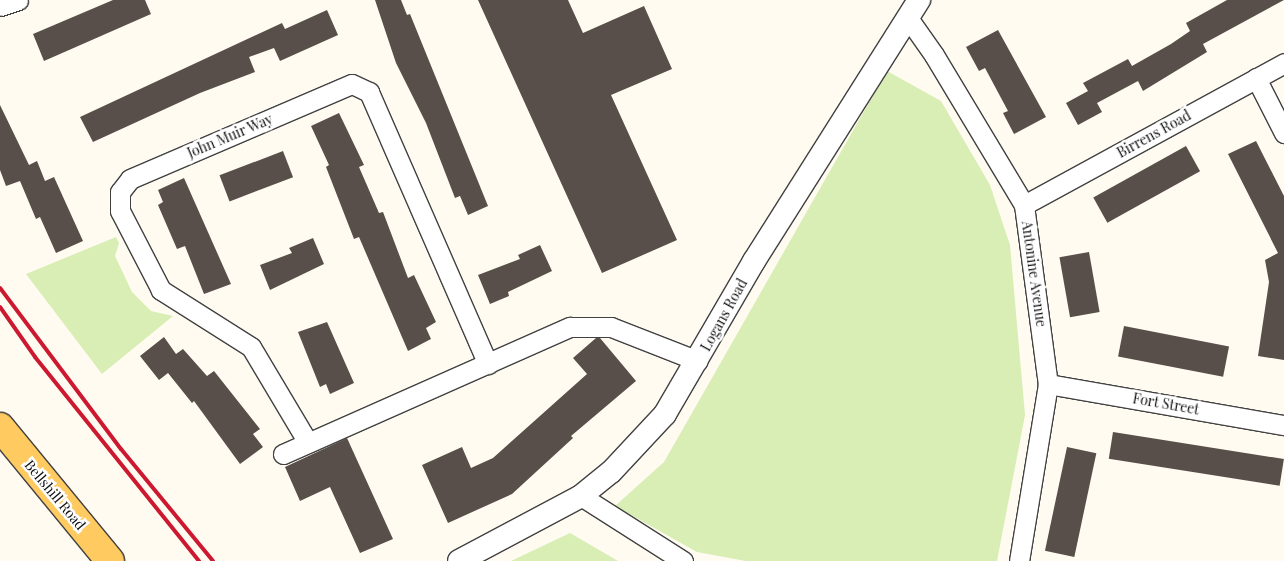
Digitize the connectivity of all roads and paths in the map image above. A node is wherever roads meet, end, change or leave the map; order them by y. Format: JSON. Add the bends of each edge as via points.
{"nodes":[{"id":1,"x":18,"y":0,"type":"edge"},
{"id":2,"x":0,"y":6,"type":"edge"},
{"id":3,"x":913,"y":9,"type":"edge"},
{"id":4,"x":1284,"y":63,"type":"edge"},
{"id":5,"x":1256,"y":78,"type":"junction"},
{"id":6,"x":1284,"y":133,"type":"edge"},
{"id":7,"x":1024,"y":205,"type":"junction"},
{"id":8,"x":698,"y":361,"type":"junction"},
{"id":9,"x":488,"y":364,"type":"junction"},
{"id":10,"x":1048,"y":384,"type":"junction"},
{"id":11,"x":1284,"y":424,"type":"edge"},
{"id":12,"x":0,"y":427,"type":"edge"},
{"id":13,"x":307,"y":441,"type":"junction"},
{"id":14,"x":283,"y":454,"type":"dead end"},
{"id":15,"x":581,"y":496,"type":"junction"},
{"id":16,"x":110,"y":561,"type":"edge"},
{"id":17,"x":459,"y":561,"type":"edge"},
{"id":18,"x":683,"y":561,"type":"edge"},
{"id":19,"x":1018,"y":561,"type":"edge"}],
"edges":[{"from":1,"to":2,"type":"street"},
{"from":3,"to":7,"type":"street","name":"Antonine Avenue","via":[[934,55]]},
{"from":3,"to":8,"type":"street","name":"Logans Road","via":[[754,261]]},
{"from":4,"to":5,"type":"street","name":"Birrens Road"},
{"from":5,"to":6,"type":"street"},
{"from":5,"to":7,"type":"street","name":"Birrens Road"},
{"from":7,"to":10,"type":"street","name":"Antonine Avenue"},
{"from":8,"to":9,"type":"street","via":[[611,327],[570,327]]},
{"from":8,"to":15,"type":"street","name":"Logans Road","via":[[665,414],[641,442]]},
{"from":9,"to":13,"type":"street"},
{"from":9,"to":13,"type":"street","name":"John Muir Way","via":[[369,92],[352,84],[130,179],[120,192],[120,211],[161,290],[251,347]]},
{"from":10,"to":11,"type":"street","name":"Fort Street"},
{"from":10,"to":19,"type":"street","name":"Antonine Avenue"},
{"from":12,"to":16,"type":"main road","name":"Bellshill Road"},
{"from":13,"to":14,"type":"street"},
{"from":15,"to":17,"type":"street","name":"Logans Road"},
{"from":15,"to":18,"type":"street"}]}
